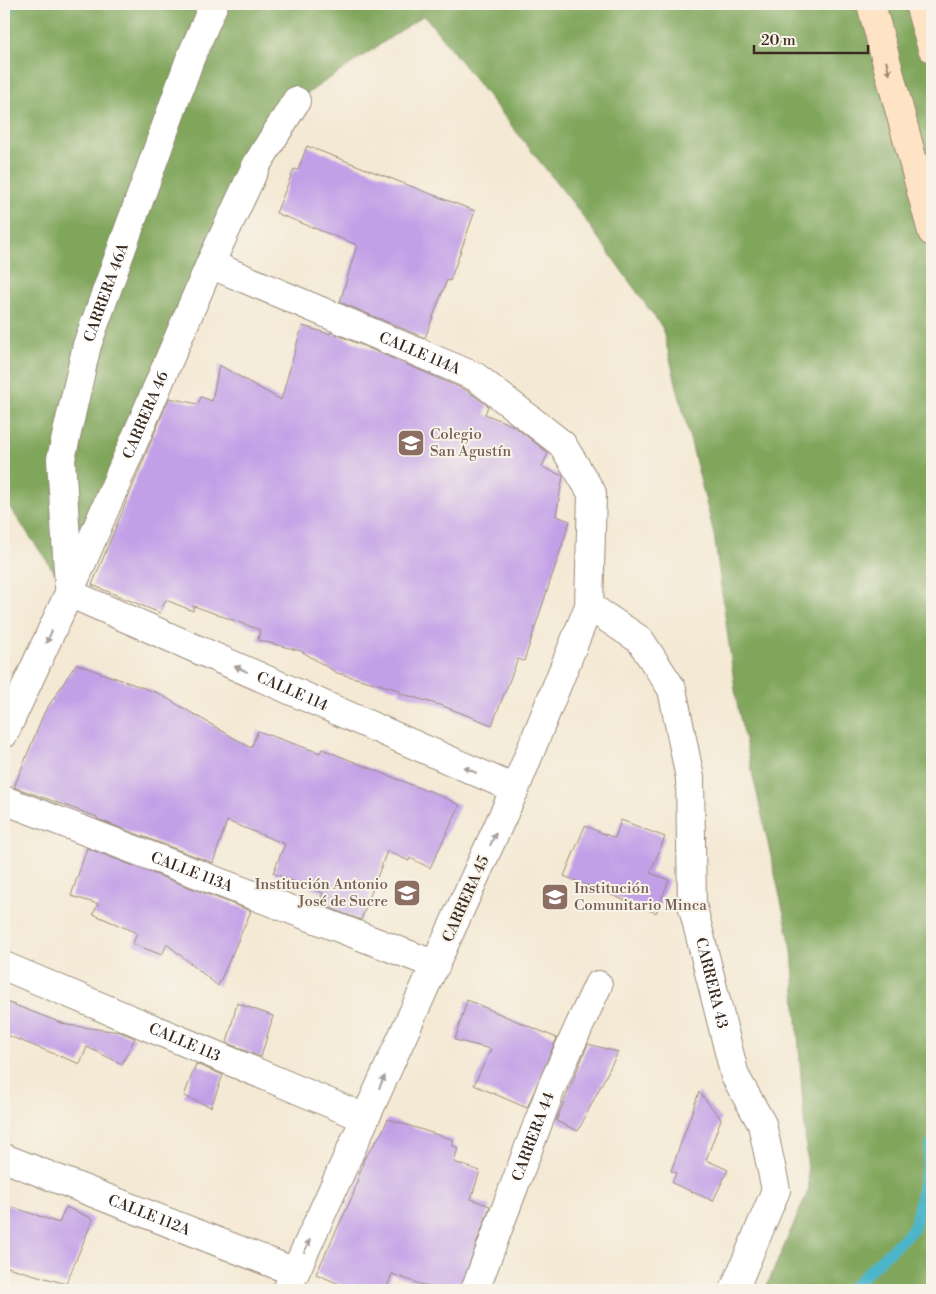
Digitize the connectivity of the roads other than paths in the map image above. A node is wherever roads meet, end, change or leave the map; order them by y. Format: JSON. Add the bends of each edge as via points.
{"nodes":[{"id":1,"x":214,"y":4,"type":"edge"},
{"id":2,"x":870,"y":4,"type":"edge"},
{"id":3,"x":919,"y":4,"type":"edge"},
{"id":4,"x":932,"y":48,"type":"edge"},
{"id":5,"x":296,"y":101,"type":"dead end"},
{"id":6,"x":932,"y":232,"type":"edge"},
{"id":7,"x":210,"y":264,"type":"junction"},
{"id":8,"x":592,"y":493,"type":"joint"},
{"id":9,"x":69,"y":593,"type":"junction"},
{"id":10,"x":589,"y":606,"type":"junction"},
{"id":11,"x":4,"y":734,"type":"edge"},
{"id":12,"x":514,"y":789,"type":"junction"},
{"id":13,"x":4,"y":800,"type":"edge"},
{"id":14,"x":436,"y":965,"type":"junction"},
{"id":15,"x":4,"y":966,"type":"edge"},
{"id":16,"x":598,"y":986,"type":"dead end"},
{"id":17,"x":365,"y":1118,"type":"junction"},
{"id":18,"x":4,"y":1158,"type":"edge"},
{"id":19,"x":291,"y":1281,"type":"edge"},
{"id":20,"x":475,"y":1290,"type":"edge"},
{"id":21,"x":734,"y":1290,"type":"edge"}],
"edges":[{"from":1,"to":9,"type":"street","name":"CARRERA 46A","via":[[190,59],[87,344],[61,459]]},
{"from":2,"to":6,"type":"main road","one_way":true},
{"from":3,"to":4,"type":"main road"},
{"from":5,"to":7,"type":"street","name":"CARRERA 46","via":[[256,164]]},
{"from":7,"to":8,"type":"street","name":"CALLE 114A","via":[[476,377],[562,444]]},
{"from":7,"to":9,"type":"street","name":"CARRERA 46"},
{"from":8,"to":10,"type":"street","name":"CARRERA 45"},
{"from":9,"to":11,"type":"street","name":"CARRERA 46","one_way":true},
{"from":12,"to":9,"type":"street","name":"CALLE 114","one_way":true},
{"from":10,"to":12,"type":"street","name":"CARRERA 45"},
{"from":10,"to":21,"type":"street","name":"CARRERA 43","via":[[640,640],[672,689],[690,778],[692,904],[735,1076],[762,1124],[776,1190]]},
{"from":14,"to":12,"type":"street","name":"CARRERA 45","one_way":true},
{"from":13,"to":14,"type":"street","name":"CALLE 113A"},
{"from":17,"to":14,"type":"street","name":"CARRERA 45","one_way":true},
{"from":15,"to":17,"type":"street","name":"CALLE 113"},
{"from":16,"to":20,"type":"street","name":"CARRERA 44","via":[[552,1086]]},
{"from":19,"to":17,"type":"street","name":"CARRERA 45","one_way":true},
{"from":18,"to":19,"type":"street","name":"CALLE 112A"}]}
